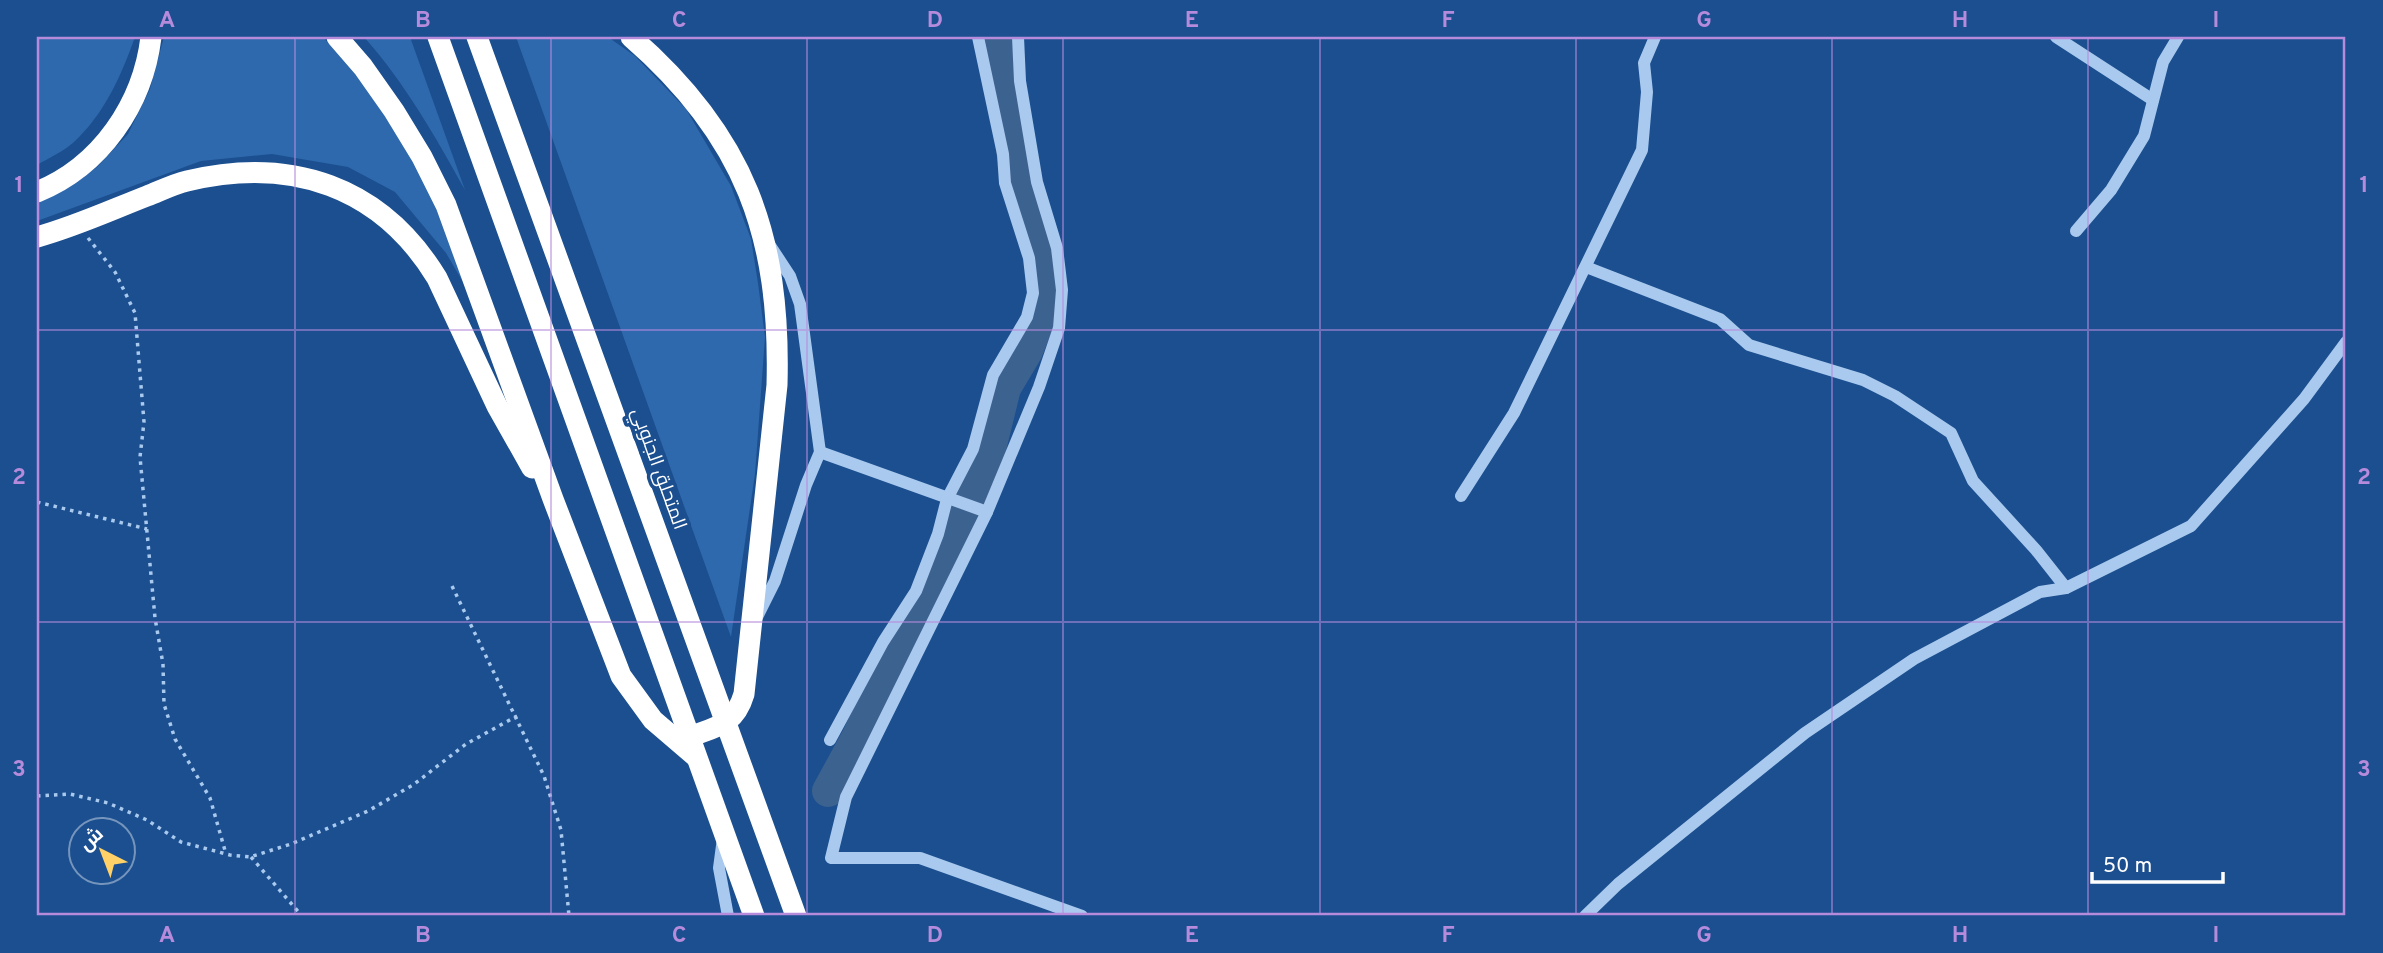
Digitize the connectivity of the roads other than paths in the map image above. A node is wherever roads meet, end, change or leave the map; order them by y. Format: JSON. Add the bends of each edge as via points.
{"nodes":[{"id":1,"x":151,"y":37,"type":"edge"},
{"id":2,"x":337,"y":37,"type":"edge"},
{"id":3,"x":438,"y":37,"type":"edge"},
{"id":4,"x":477,"y":37,"type":"edge"},
{"id":5,"x":631,"y":37,"type":"edge"},
{"id":6,"x":978,"y":37,"type":"edge"},
{"id":7,"x":1018,"y":37,"type":"edge"},
{"id":8,"x":1655,"y":37,"type":"edge"},
{"id":9,"x":2056,"y":37,"type":"edge"},
{"id":10,"x":2178,"y":37,"type":"edge"},
{"id":11,"x":2153,"y":100,"type":"junction"},
{"id":12,"x":37,"y":192,"type":"edge"},
{"id":13,"x":2076,"y":230,"type":"dead end"},
{"id":14,"x":37,"y":237,"type":"edge"},
{"id":15,"x":765,"y":239,"type":"junction"},
{"id":16,"x":1586,"y":267,"type":"junction"},
{"id":17,"x":2346,"y":342,"type":"edge"},
{"id":18,"x":820,"y":452,"type":"junction"},
{"id":19,"x":1461,"y":496,"type":"dead end"},
{"id":20,"x":553,"y":499,"type":"junction"},
{"id":21,"x":947,"y":499,"type":"junction"},
{"id":22,"x":987,"y":512,"type":"junction"},
{"id":23,"x":2066,"y":589,"type":"junction"},
{"id":24,"x":750,"y":629,"type":"junction"},
{"id":25,"x":726,"y":723,"type":"junction"},
{"id":26,"x":830,"y":740,"type":"dead end"},
{"id":27,"x":692,"y":747,"type":"junction"},
{"id":28,"x":724,"y":834,"type":"junction"},
{"id":29,"x":728,"y":916,"type":"edge"},
{"id":30,"x":754,"y":916,"type":"edge"},
{"id":31,"x":796,"y":916,"type":"edge"},
{"id":32,"x":1082,"y":916,"type":"edge"},
{"id":33,"x":1584,"y":916,"type":"edge"}],
"edges":[{"from":1,"to":12,"type":"highway","via":[[140,85],[113,133],[75,171]]},
{"from":2,"to":20,"type":"highway","via":[[394,111],[446,205]]},
{"from":3,"to":27,"type":"highway"},
{"from":4,"to":25,"type":"highway","name":"المتحلق الجنوبي"},
{"from":5,"to":15,"type":"highway","via":[[660,62],[710,120],[747,186]]},
{"from":6,"to":21,"type":"street","via":[[1005,183],[1029,258],[1033,293],[1027,317],[993,375],[973,449]]},
{"from":7,"to":22,"type":"street","via":[[1020,81],[1037,182],[1056,248],[1062,290],[1059,328]]},
{"from":8,"to":16,"type":"street","via":[[1644,63],[1647,92],[1642,150]]},
{"from":9,"to":11,"type":"street"},
{"from":10,"to":11,"type":"street","via":[[2163,62]]},
{"from":11,"to":13,"type":"street","via":[[2144,136],[2111,190]]},
{"from":14,"to":20,"type":"highway","via":[[186,181],[234,173],[283,174],[332,185],[360,199],[386,217],[424,257],[509,430]]},
{"from":15,"to":18,"type":"street","via":[[783,262],[800,304]]},
{"from":15,"to":24,"type":"highway","via":[[775,292],[778,385]]},
{"from":16,"to":19,"type":"street","via":[[1514,413]]},
{"from":16,"to":23,"type":"street","via":[[1720,319],[1749,345],[1863,380],[1940,425],[1951,433],[1973,481]]},
{"from":17,"to":23,"type":"street","via":[[2304,399],[2191,526]]},
{"from":18,"to":21,"type":"street"},
{"from":18,"to":24,"type":"street","via":[[775,582]]},
{"from":20,"to":27,"type":"highway","via":[[621,676],[653,720]]},
{"from":21,"to":22,"type":"street"},
{"from":21,"to":26,"type":"street","via":[[939,534],[916,591]]},
{"from":22,"to":32,"type":"street","via":[[846,797],[831,858],[920,858]]},
{"from":23,"to":33,"type":"street","via":[[2040,592],[1914,659],[1805,733]]},
{"from":24,"to":25,"type":"highway","via":[[744,694]]},
{"from":25,"to":27,"type":"highway"},
{"from":25,"to":31,"type":"highway","name":"المتحلق الجنوبي"},
{"from":27,"to":28,"type":"highway"},
{"from":28,"to":29,"type":"street","via":[[719,868]]},
{"from":28,"to":30,"type":"highway"}]}
